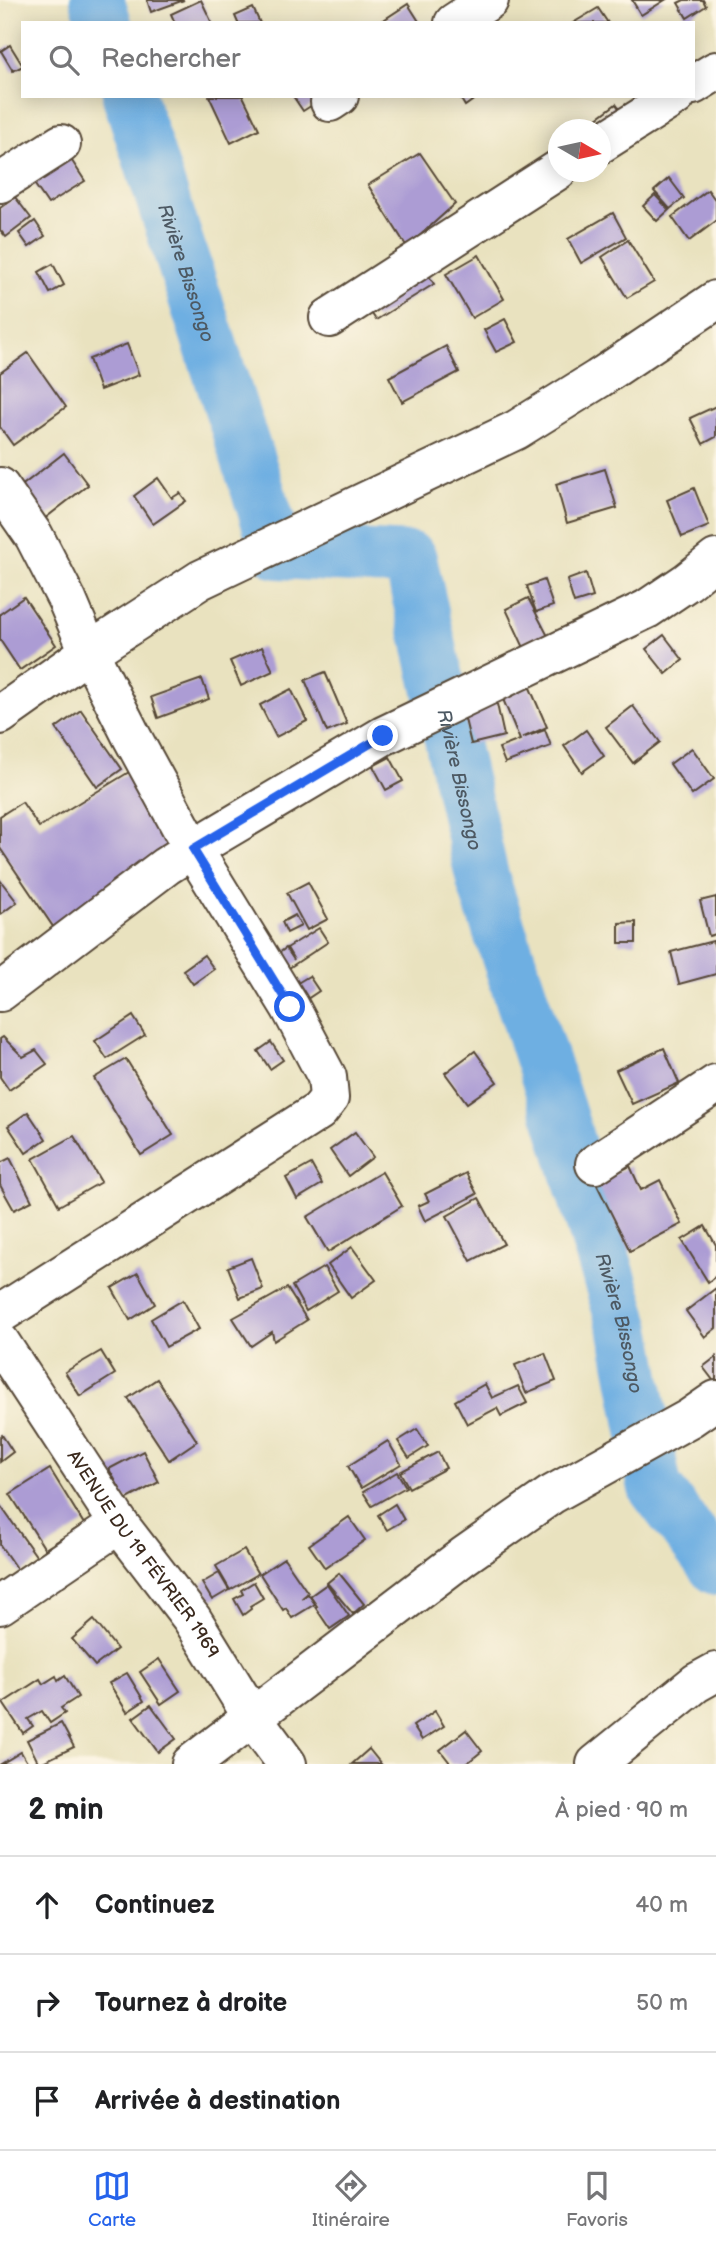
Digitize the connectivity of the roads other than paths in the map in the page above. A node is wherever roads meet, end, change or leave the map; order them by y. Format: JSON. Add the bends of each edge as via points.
{"nodes":[{"id":1,"x":489,"y":0,"type":"edge"},
{"id":2,"x":457,"y":21,"type":"edge"},
{"id":3,"x":716,"y":71,"type":"edge"},
{"id":4,"x":695,"y":84,"type":"edge"},
{"id":5,"x":673,"y":98,"type":"edge"},
{"id":6,"x":611,"y":137,"type":"edge"},
{"id":7,"x":61,"y":144,"type":"dead end"},
{"id":8,"x":548,"y":176,"type":"edge"},
{"id":9,"x":0,"y":183,"type":"edge"},
{"id":10,"x":716,"y":300,"type":"edge"},
{"id":11,"x":329,"y":318,"type":"dead end"},
{"id":12,"x":0,"y":487,"type":"edge"},
{"id":13,"x":716,"y":559,"type":"edge"},
{"id":14,"x":89,"y":652,"type":"junction"},
{"id":15,"x":0,"y":715,"type":"edge"},
{"id":16,"x":193,"y":849,"type":"junction"},
{"id":17,"x":0,"y":992,"type":"edge"},
{"id":18,"x":716,"y":1084,"type":"edge"},
{"id":19,"x":595,"y":1164,"type":"dead end"},
{"id":20,"x":0,"y":1314,"type":"edge"},
{"id":21,"x":0,"y":1342,"type":"edge"},
{"id":22,"x":716,"y":1401,"type":"edge"},
{"id":23,"x":119,"y":1524,"type":"junction"},
{"id":24,"x":0,"y":1605,"type":"edge"},
{"id":25,"x":716,"y":1672,"type":"edge"},
{"id":26,"x":253,"y":1718,"type":"junction"},
{"id":27,"x":191,"y":1764,"type":"edge"},
{"id":28,"x":287,"y":1764,"type":"edge"},
{"id":29,"x":596,"y":1764,"type":"edge"}],
"edges":[{"from":1,"to":2,"type":"street"},
{"from":3,"to":4,"type":"street"},
{"from":5,"to":6,"type":"street"},
{"from":7,"to":9,"type":"street"},
{"from":8,"to":11,"type":"street"},
{"from":10,"to":14,"type":"street","via":[[516,430],[200,580]]},
{"from":12,"to":14,"type":"street","via":[[34,536]]},
{"from":13,"to":16,"type":"street","via":[[647,609],[383,736]]},
{"from":14,"to":15,"type":"street"},
{"from":14,"to":16,"type":"street"},
{"from":16,"to":17,"type":"street"},
{"from":16,"to":20,"type":"street","via":[[290,1007],[327,1077],[329,1098],[318,1111]]},
{"from":18,"to":19,"type":"street"},
{"from":21,"to":23,"type":"street","name":"AVENUE DU 19 FÉVRIER 1969"},
{"from":22,"to":26,"type":"street","via":[[551,1494]]},
{"from":23,"to":24,"type":"street"},
{"from":23,"to":26,"type":"street","name":"AVENUE DU 19 FÉVRIER 1969","via":[[192,1619]]},
{"from":25,"to":29,"type":"street"},
{"from":26,"to":27,"type":"street"},
{"from":26,"to":28,"type":"street","name":"AVENUE DU 19 FÉVRIER 1969"}]}
